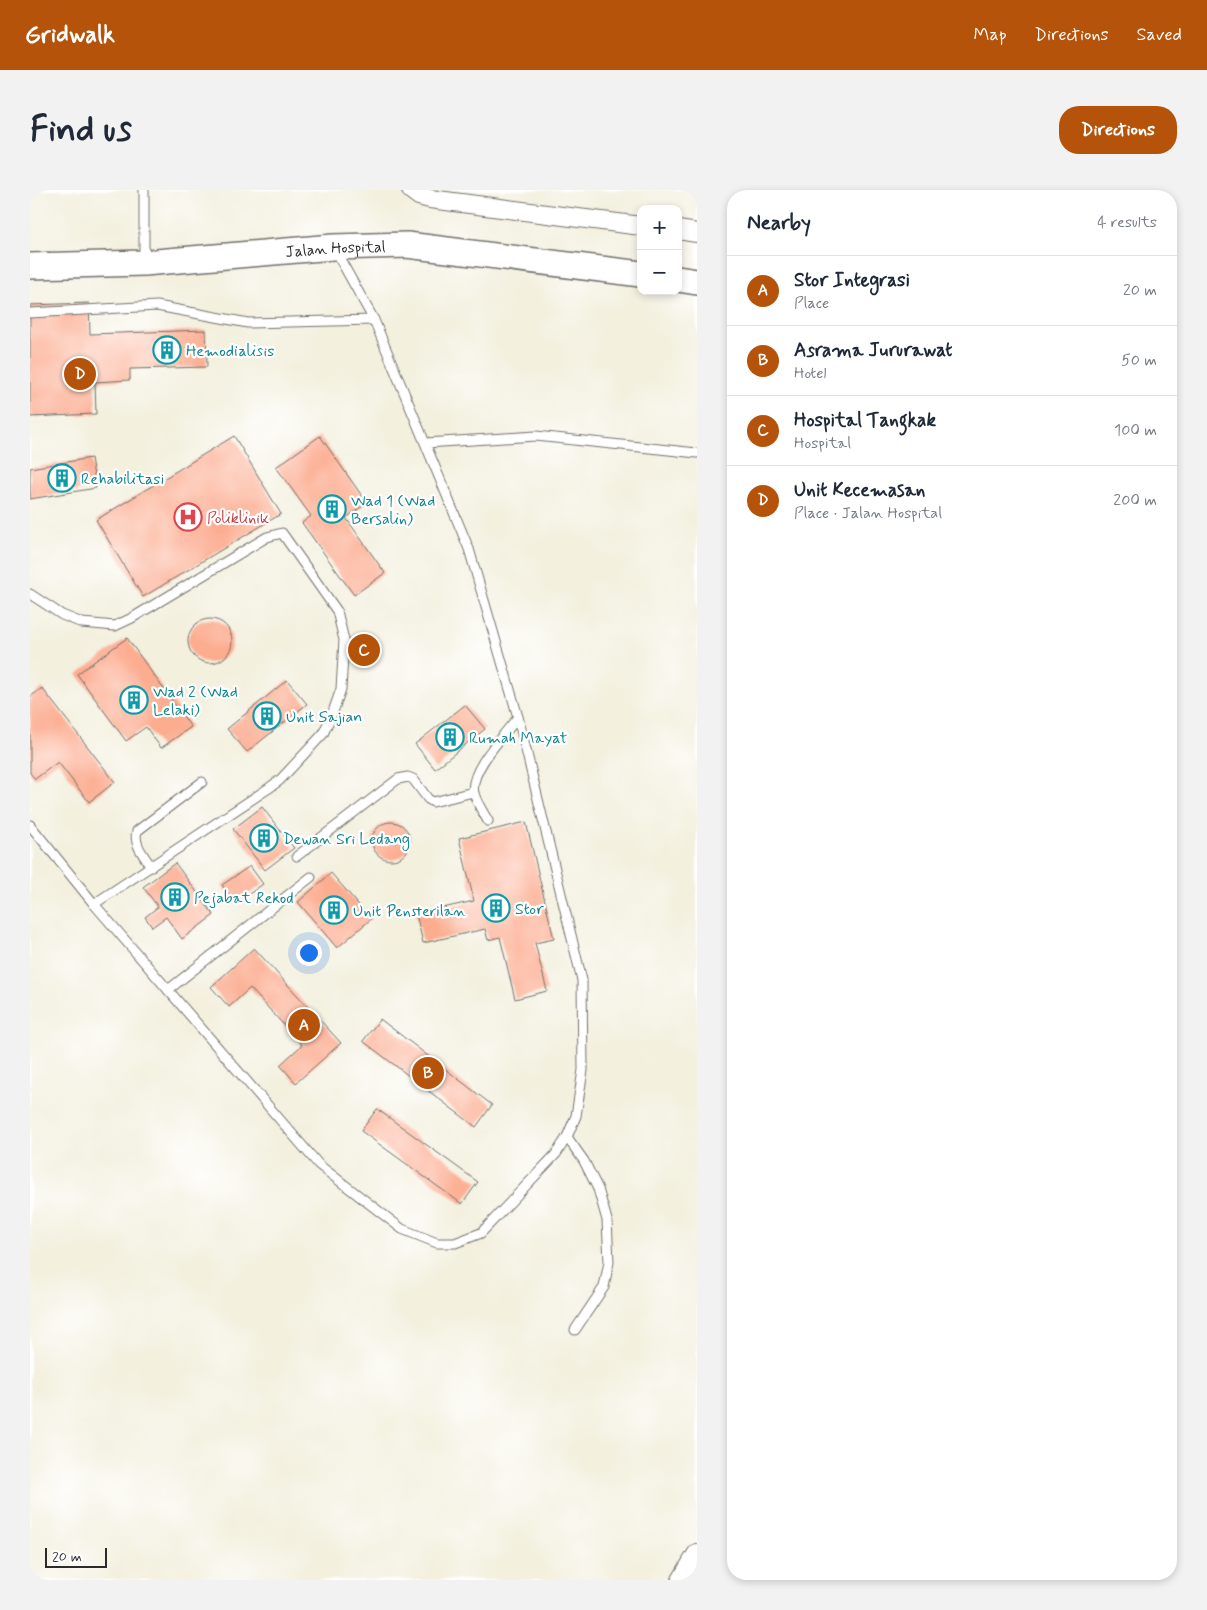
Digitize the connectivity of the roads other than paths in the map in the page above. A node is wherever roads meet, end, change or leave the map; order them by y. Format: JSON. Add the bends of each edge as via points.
{"nodes":[{"id":1,"x":144,"y":190,"type":"edge"},
{"id":2,"x":412,"y":190,"type":"edge"},
{"id":3,"x":637,"y":225,"type":"edge"},
{"id":4,"x":682,"y":231,"type":"edge"},
{"id":5,"x":697,"y":233,"type":"edge"},
{"id":6,"x":333,"y":247,"type":"junction"},
{"id":7,"x":144,"y":264,"type":"junction"},
{"id":8,"x":30,"y":266,"type":"edge"},
{"id":9,"x":637,"y":274,"type":"edge"},
{"id":10,"x":682,"y":280,"type":"edge"},
{"id":11,"x":697,"y":282,"type":"edge"},
{"id":12,"x":30,"y":313,"type":"edge"},
{"id":13,"x":374,"y":320,"type":"junction"},
{"id":14,"x":426,"y":443,"type":"junction"},
{"id":15,"x":697,"y":453,"type":"edge"},
{"id":16,"x":30,"y":594,"type":"edge"},
{"id":17,"x":518,"y":717,"type":"junction"},
{"id":18,"x":202,"y":782,"type":"dead end"},
{"id":19,"x":473,"y":792,"type":"junction"},
{"id":20,"x":488,"y":821,"type":"dead end"},
{"id":21,"x":30,"y":825,"type":"edge"},
{"id":22,"x":297,"y":856,"type":"dead end"},
{"id":23,"x":151,"y":867,"type":"junction"},
{"id":24,"x":311,"y":877,"type":"dead end"},
{"id":25,"x":94,"y":904,"type":"junction"},
{"id":26,"x":168,"y":990,"type":"junction"},
{"id":27,"x":567,"y":1137,"type":"junction"},
{"id":28,"x":575,"y":1330,"type":"dead end"},
{"id":29,"x":697,"y":1553,"type":"edge"},
{"id":30,"x":681,"y":1580,"type":"edge"}],
"edges":[{"from":1,"to":7,"type":"lane"},
{"from":2,"to":3,"type":"street","via":[[430,199]]},
{"from":4,"to":5,"type":"street"},
{"from":6,"to":7,"type":"street","name":"Jalan Hospital"},
{"from":6,"to":9,"type":"street","name":"Jalan Hospital","via":[[407,245]]},
{"from":6,"to":13,"type":"lane"},
{"from":7,"to":8,"type":"street","name":"Jalan Hospital"},
{"from":10,"to":11,"type":"street"},
{"from":12,"to":13,"type":"lane","via":[[157,306],[248,323]]},
{"from":13,"to":14,"type":"lane"},
{"from":14,"to":15,"type":"lane","via":[[536,436]]},
{"from":14,"to":17,"type":"lane","via":[[469,549]]},
{"from":16,"to":23,"type":"lane","via":[[62,615],[82,623],[115,626],[267,536],[282,533],[337,611],[344,640],[340,689],[323,734],[280,780]]},
{"from":17,"to":19,"type":"lane","via":[[480,766]]},
{"from":17,"to":27,"type":"lane","via":[[582,980],[584,1070],[576,1116]]},
{"from":18,"to":23,"type":"lane","via":[[137,830],[137,844]]},
{"from":19,"to":20,"type":"lane"},
{"from":19,"to":22,"type":"lane","via":[[433,802],[413,779],[403,777]]},
{"from":21,"to":25,"type":"lane"},
{"from":23,"to":25,"type":"lane"},
{"from":24,"to":26,"type":"lane"},
{"from":25,"to":26,"type":"lane"},
{"from":26,"to":27,"type":"lane","via":[[318,1164],[402,1229],[421,1238],[437,1243],[455,1243],[481,1233],[556,1154]]},
{"from":27,"to":28,"type":"lane","via":[[598,1189],[607,1220],[609,1262],[604,1287]]},
{"from":29,"to":30,"type":"street"}]}
